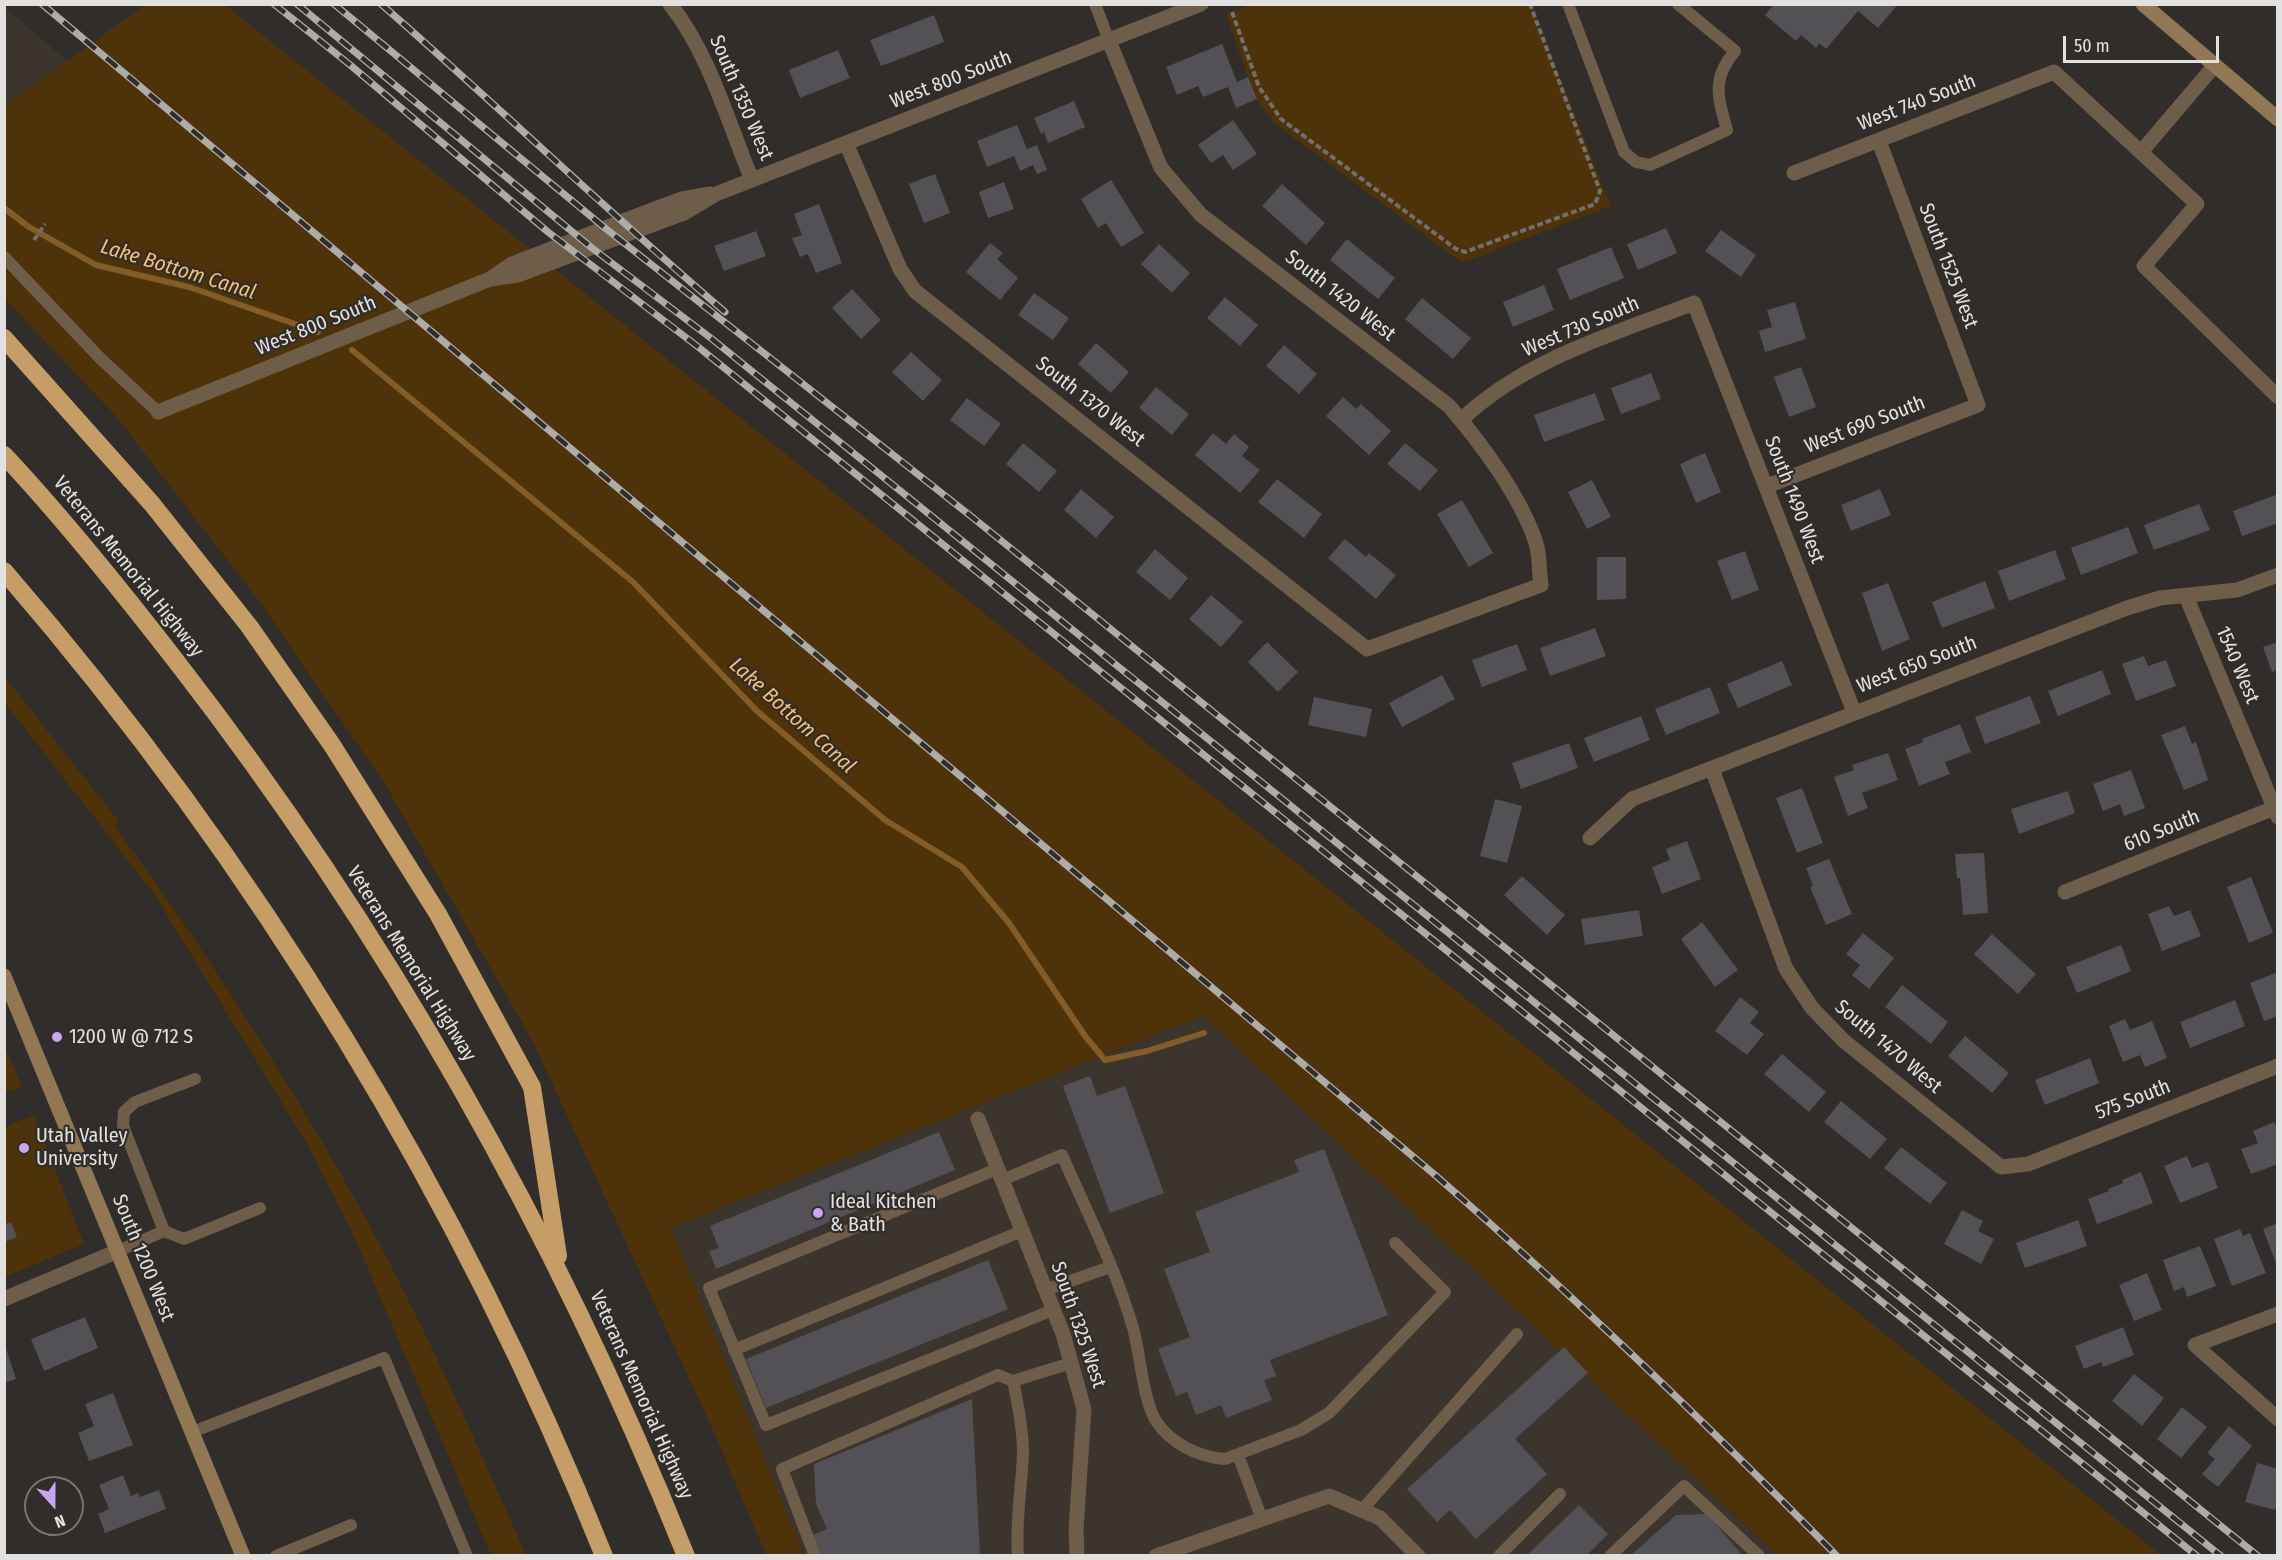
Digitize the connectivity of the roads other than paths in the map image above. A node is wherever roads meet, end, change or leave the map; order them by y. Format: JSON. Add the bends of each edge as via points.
{"nodes":[{"id":1,"x":670,"y":4,"type":"edge"},
{"id":2,"x":1095,"y":4,"type":"edge"},
{"id":3,"x":1201,"y":4,"type":"edge"},
{"id":4,"x":1568,"y":4,"type":"edge"},
{"id":5,"x":1678,"y":4,"type":"edge"},
{"id":6,"x":2143,"y":4,"type":"edge"},
{"id":7,"x":1109,"y":41,"type":"junction"},
{"id":8,"x":2215,"y":65,"type":"junction"},
{"id":9,"x":2277,"y":119,"type":"edge"},
{"id":10,"x":1879,"y":141,"type":"junction"},
{"id":11,"x":846,"y":143,"type":"junction"},
{"id":12,"x":2141,"y":152,"type":"junction"},
{"id":13,"x":1794,"y":174,"type":"dead end"},
{"id":14,"x":752,"y":180,"type":"junction"},
{"id":15,"x":4,"y":257,"type":"edge"},
{"id":16,"x":1694,"y":303,"type":"joint"},
{"id":17,"x":4,"y":338,"type":"edge"},
{"id":18,"x":2277,"y":397,"type":"edge"},
{"id":19,"x":1978,"y":405,"type":"joint"},
{"id":20,"x":158,"y":412,"type":"joint"},
{"id":21,"x":1461,"y":420,"type":"junction"},
{"id":22,"x":4,"y":455,"type":"edge"},
{"id":23,"x":1767,"y":486,"type":"junction"},
{"id":24,"x":4,"y":570,"type":"edge"},
{"id":25,"x":2277,"y":575,"type":"edge"},
{"id":26,"x":1541,"y":585,"type":"joint"},
{"id":27,"x":2186,"y":596,"type":"junction"},
{"id":28,"x":1854,"y":712,"type":"junction"},
{"id":29,"x":1712,"y":769,"type":"junction"},
{"id":30,"x":2276,"y":813,"type":"edge"},
{"id":31,"x":1590,"y":838,"type":"dead end"},
{"id":32,"x":2065,"y":891,"type":"dead end"},
{"id":33,"x":4,"y":976,"type":"edge"},
{"id":34,"x":2277,"y":1066,"type":"edge"},
{"id":35,"x":195,"y":1079,"type":"dead end"},
{"id":36,"x":978,"y":1119,"type":"dead end"},
{"id":37,"x":2001,"y":1167,"type":"joint"},
{"id":38,"x":1000,"y":1174,"type":"junction"},
{"id":39,"x":260,"y":1208,"type":"dead end"},
{"id":40,"x":164,"y":1231,"type":"junction"},
{"id":41,"x":1022,"y":1231,"type":"junction"},
{"id":42,"x":1395,"y":1243,"type":"dead end"},
{"id":43,"x":118,"y":1251,"type":"junction"},
{"id":44,"x":1110,"y":1267,"type":"junction"},
{"id":45,"x":560,"y":1272,"type":"junction"},
{"id":46,"x":1045,"y":1290,"type":"junction"},
{"id":47,"x":4,"y":1299,"type":"edge"},
{"id":48,"x":1053,"y":1310,"type":"junction"},
{"id":49,"x":2277,"y":1314,"type":"edge"},
{"id":50,"x":1517,"y":1334,"type":"dead end"},
{"id":51,"x":734,"y":1350,"type":"junction"},
{"id":52,"x":1071,"y":1363,"type":"junction"},
{"id":53,"x":1013,"y":1381,"type":"junction"},
{"id":54,"x":2277,"y":1419,"type":"edge"},
{"id":55,"x":192,"y":1432,"type":"junction"},
{"id":56,"x":1238,"y":1455,"type":"junction"},
{"id":57,"x":1560,"y":1494,"type":"dead end"},
{"id":58,"x":1362,"y":1510,"type":"junction"},
{"id":59,"x":1262,"y":1519,"type":"junction"},
{"id":60,"x":351,"y":1525,"type":"dead end"},
{"id":61,"x":243,"y":1556,"type":"edge"},
{"id":62,"x":276,"y":1556,"type":"edge"},
{"id":63,"x":467,"y":1556,"type":"edge"},
{"id":64,"x":604,"y":1556,"type":"edge"},
{"id":65,"x":686,"y":1556,"type":"edge"},
{"id":66,"x":815,"y":1556,"type":"edge"},
{"id":67,"x":1018,"y":1556,"type":"edge"},
{"id":68,"x":1077,"y":1556,"type":"edge"},
{"id":69,"x":1156,"y":1556,"type":"edge"},
{"id":70,"x":1418,"y":1556,"type":"edge"},
{"id":71,"x":1499,"y":1556,"type":"edge"},
{"id":72,"x":1610,"y":1556,"type":"edge"},
{"id":73,"x":1759,"y":1556,"type":"edge"}],
"edges":[{"from":1,"to":14,"type":"street","name":"South 1350 West","via":[[701,53]]},
{"from":2,"to":7,"type":"lane"},
{"from":3,"to":7,"type":"street","name":"West 800 South"},
{"from":4,"to":5,"type":"lane","via":[[1624,152],[1636,162],[1650,165],[1727,130],[1717,85],[1724,63],[1735,51]]},
{"from":6,"to":8,"type":"main road"},
{"from":7,"to":11,"type":"street","name":"West 800 South"},
{"from":7,"to":21,"type":"street","name":"South 1420 West","via":[[1161,168],[1201,215],[1449,406]]},
{"from":8,"to":9,"type":"main road"},
{"from":8,"to":12,"type":"street"},
{"from":10,"to":12,"type":"street","name":"West 740 South","via":[[2054,72]]},
{"from":10,"to":13,"type":"street","name":"West 740 South"},
{"from":10,"to":19,"type":"street","name":"South 1525 West"},
{"from":11,"to":14,"type":"street","name":"West 800 South"},
{"from":11,"to":26,"type":"street","name":"South 1370 West","via":[[900,269],[915,291],[1367,649]]},
{"from":12,"to":18,"type":"street","via":[[2197,204],[2144,266]]},
{"from":14,"to":20,"type":"street","name":"West 800 South","via":[[716,194],[684,213],[518,275],[490,279]]},
{"from":15,"to":20,"type":"lane","via":[[100,358]]},
{"from":16,"to":21,"type":"street","name":"West 730 South","via":[[1552,358],[1483,399]]},
{"from":16,"to":23,"type":"street","name":"South 1490 West"},
{"from":17,"to":45,"type":"highway","via":[[153,504],[249,626],[332,745],[438,914],[532,1088]]},
{"from":19,"to":23,"type":"street","name":"West 690 South"},
{"from":21,"to":26,"type":"street","name":"South 1420 West","via":[[1506,482],[1536,544]]},
{"from":22,"to":45,"type":"highway","name":"Veterans Memorial Highway","via":[[133,605],[295,822],[410,999]]},
{"from":23,"to":28,"type":"street","name":"South 1490 West"},
{"from":24,"to":64,"type":"highway","via":[[171,780],[242,879],[359,1063],[488,1298],[567,1466]]},
{"from":25,"to":27,"type":"street","name":"West 650 South","via":[[2237,590]]},
{"from":27,"to":28,"type":"street","name":"West 650 South","via":[[2160,598],[2127,608]]},
{"from":27,"to":30,"type":"street","name":"1540 West"},
{"from":28,"to":29,"type":"street","name":"West 650 South"},
{"from":29,"to":31,"type":"street","name":"West 650 South","via":[[1632,799]]},
{"from":29,"to":37,"type":"street","name":"South 1470 West","via":[[1786,969],[1812,1008],[1844,1041]]},
{"from":30,"to":32,"type":"street","name":"610 South"},
{"from":33,"to":43,"type":"main road","name":"South 1200 West"},
{"from":34,"to":37,"type":"street","name":"575 South","via":[[2028,1164]]},
{"from":35,"to":40,"type":"lane","via":[[135,1102],[124,1113],[123,1126]]},
{"from":36,"to":38,"type":"street","name":"South 1325 West"},
{"from":38,"to":41,"type":"street","name":"South 1325 West"},
{"from":38,"to":44,"type":"lane","via":[[1062,1155]]},
{"from":38,"to":51,"type":"lane","via":[[709,1288]]},
{"from":39,"to":40,"type":"lane","via":[[184,1239]]},
{"from":40,"to":43,"type":"lane"},
{"from":41,"to":46,"type":"street","name":"South 1325 West"},
{"from":41,"to":51,"type":"lane"},
{"from":42,"to":56,"type":"lane","via":[[1444,1292],[1329,1413],[1301,1430]]},
{"from":43,"to":47,"type":"street"},
{"from":43,"to":55,"type":"main road","name":"South 1200 West"},
{"from":44,"to":46,"type":"lane"},
{"from":44,"to":56,"type":"lane","via":[[1133,1327],[1155,1420],[1197,1454],[1225,1459]]},
{"from":45,"to":65,"type":"highway","name":"Veterans Memorial Highway","via":[[636,1434]]},
{"from":46,"to":48,"type":"street","name":"South 1325 West"},
{"from":48,"to":51,"type":"lane","via":[[766,1425]]},
{"from":48,"to":52,"type":"street","name":"South 1325 West"},
{"from":49,"to":54,"type":"street","via":[[2195,1345]]},
{"from":50,"to":58,"type":"lane"},
{"from":52,"to":53,"type":"lane"},
{"from":52,"to":68,"type":"street","name":"South 1325 West","via":[[1084,1409]]},
{"from":53,"to":66,"type":"lane","via":[[998,1375],[782,1469]]},
{"from":53,"to":67,"type":"lane","via":[[1023,1452]]},
{"from":55,"to":61,"type":"main road","name":"South 1200 West"},
{"from":55,"to":63,"type":"lane","via":[[384,1358]]},
{"from":56,"to":59,"type":"lane"},
{"from":57,"to":71,"type":"lane"},
{"from":58,"to":59,"type":"street","via":[[1329,1496]]},
{"from":58,"to":70,"type":"street","via":[[1380,1518]]},
{"from":59,"to":69,"type":"street"},
{"from":60,"to":62,"type":"lane"},
{"from":72,"to":73,"type":"lane","via":[[1684,1486]]}]}
